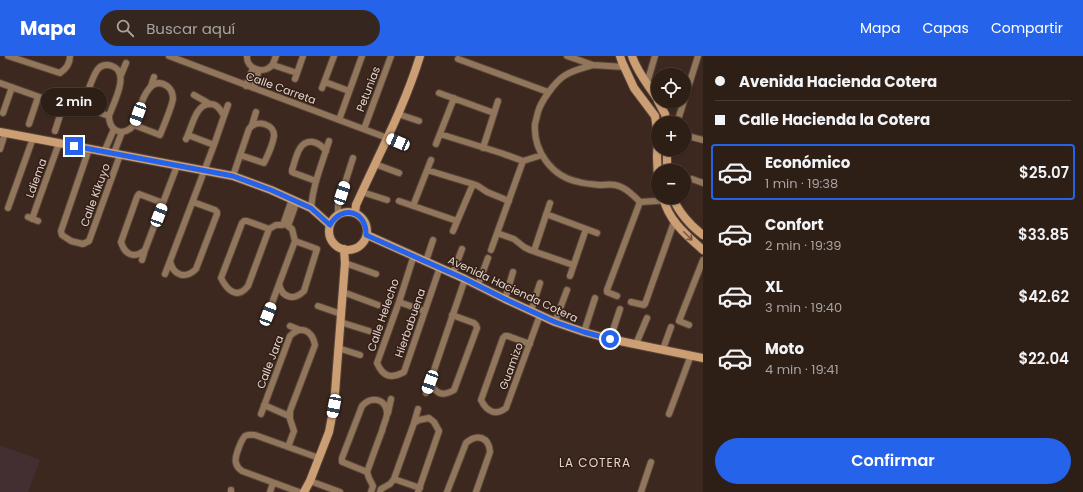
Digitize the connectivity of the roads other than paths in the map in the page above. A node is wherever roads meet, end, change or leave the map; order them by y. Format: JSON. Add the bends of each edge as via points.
{"nodes":[{"id":1,"x":8,"y":56,"type":"edge"},
{"id":2,"x":70,"y":56,"type":"edge"},
{"id":3,"x":169,"y":56,"type":"edge"},
{"id":4,"x":247,"y":56,"type":"edge"},
{"id":5,"x":276,"y":56,"type":"edge"},
{"id":6,"x":303,"y":56,"type":"edge"},
{"id":7,"x":334,"y":56,"type":"edge"},
{"id":8,"x":362,"y":56,"type":"edge"},
{"id":9,"x":391,"y":56,"type":"edge"},
{"id":10,"x":420,"y":56,"type":"edge"},
{"id":11,"x":567,"y":56,"type":"edge"},
{"id":12,"x":620,"y":56,"type":"edge"},
{"id":13,"x":632,"y":56,"type":"edge"},
{"id":14,"x":655,"y":56,"type":"edge"},
{"id":15,"x":698,"y":56,"type":"edge"},
{"id":16,"x":22,"y":58,"type":"edge"},
{"id":17,"x":458,"y":59,"type":"dead end"},
{"id":18,"x":126,"y":63,"type":"dead end"},
{"id":19,"x":273,"y":65,"type":"junction"},
{"id":20,"x":593,"y":66,"type":"junction"},
{"id":21,"x":624,"y":67,"type":"junction"},
{"id":22,"x":256,"y":69,"type":"junction"},
{"id":23,"x":121,"y":75,"type":"junction"},
{"id":24,"x":154,"y":77,"type":"dead end"},
{"id":25,"x":0,"y":83,"type":"edge"},
{"id":26,"x":647,"y":83,"type":"junction"},
{"id":27,"x":151,"y":86,"type":"junction"},
{"id":28,"x":12,"y":87,"type":"junction"},
{"id":29,"x":250,"y":87,"type":"junction"},
{"id":30,"x":651,"y":90,"type":"edge"},
{"id":31,"x":348,"y":91,"type":"junction"},
{"id":32,"x":548,"y":92,"type":"junction"},
{"id":33,"x":439,"y":93,"type":"dead end"},
{"id":34,"x":194,"y":95,"type":"dead end"},
{"id":35,"x":38,"y":97,"type":"junction"},
{"id":36,"x":454,"y":98,"type":"junction"},
{"id":37,"x":498,"y":101,"type":"dead end"},
{"id":38,"x":212,"y":104,"type":"junction"},
{"id":39,"x":228,"y":105,"type":"dead end"},
{"id":40,"x":83,"y":106,"type":"junction"},
{"id":41,"x":256,"y":112,"type":"dead end"},
{"id":42,"x":3,"y":113,"type":"dead end"},
{"id":43,"x":80,"y":113,"type":"dead end"},
{"id":44,"x":494,"y":113,"type":"junction"},
{"id":45,"x":398,"y":114,"type":"junction"},
{"id":46,"x":109,"y":116,"type":"junction"},
{"id":47,"x":224,"y":116,"type":"junction"},
{"id":48,"x":655,"y":116,"type":"edge"},
{"id":49,"x":679,"y":116,"type":"edge"},
{"id":50,"x":339,"y":120,"type":"junction"},
{"id":51,"x":419,"y":121,"type":"dead end"},
{"id":52,"x":29,"y":124,"type":"dead end"},
{"id":53,"x":134,"y":125,"type":"junction"},
{"id":54,"x":252,"y":125,"type":"junction"},
{"id":55,"x":364,"y":129,"type":"junction"},
{"id":56,"x":118,"y":130,"type":"junction"},
{"id":57,"x":55,"y":131,"type":"dead end"},
{"id":58,"x":3,"y":132,"type":"edge"},
{"id":59,"x":440,"y":134,"type":"junction"},
{"id":60,"x":387,"y":137,"type":"junction"},
{"id":61,"x":691,"y":137,"type":"edge"},
{"id":62,"x":33,"y":138,"type":"junction"},
{"id":63,"x":703,"y":140,"type":"edge"},
{"id":64,"x":329,"y":141,"type":"dead end"},
{"id":65,"x":398,"y":142,"type":"dead end"},
{"id":66,"x":59,"y":143,"type":"junction"},
{"id":67,"x":436,"y":144,"type":"dead end"},
{"id":68,"x":214,"y":145,"type":"junction"},
{"id":69,"x":483,"y":148,"type":"junction"},
{"id":70,"x":0,"y":149,"type":"edge"},
{"id":71,"x":89,"y":149,"type":"junction"},
{"id":72,"x":326,"y":151,"type":"junction"},
{"id":73,"x":104,"y":152,"type":"junction"},
{"id":74,"x":117,"y":154,"type":"junction"},
{"id":75,"x":240,"y":155,"type":"junction"},
{"id":76,"x":542,"y":155,"type":"junction"},
{"id":77,"x":353,"y":158,"type":"dead end"},
{"id":78,"x":431,"y":160,"type":"dead end"},
{"id":79,"x":523,"y":161,"type":"junction"},
{"id":80,"x":375,"y":164,"type":"junction"},
{"id":81,"x":177,"y":166,"type":"junction"},
{"id":82,"x":427,"y":170,"type":"junction"},
{"id":83,"x":204,"y":171,"type":"junction"},
{"id":84,"x":399,"y":173,"type":"dead end"},
{"id":85,"x":233,"y":176,"type":"junction"},
{"id":86,"x":691,"y":179,"type":"edge"},
{"id":87,"x":316,"y":181,"type":"junction"},
{"id":88,"x":703,"y":183,"type":"edge"},
{"id":89,"x":473,"y":184,"type":"junction"},
{"id":90,"x":362,"y":192,"type":"junction"},
{"id":91,"x":294,"y":200,"type":"junction"},
{"id":92,"x":387,"y":200,"type":"dead end"},
{"id":93,"x":399,"y":201,"type":"dead end"},
{"id":94,"x":509,"y":201,"type":"junction"},
{"id":95,"x":651,"y":201,"type":"edge"},
{"id":96,"x":193,"y":202,"type":"junction"},
{"id":97,"x":640,"y":202,"type":"junction"},
{"id":98,"x":163,"y":203,"type":"junction"},
{"id":99,"x":550,"y":203,"type":"dead end"},
{"id":100,"x":665,"y":204,"type":"edge"},
{"id":101,"x":676,"y":204,"type":"edge"},
{"id":102,"x":413,"y":206,"type":"junction"},
{"id":103,"x":7,"y":208,"type":"dead end"},
{"id":104,"x":311,"y":208,"type":"junction"},
{"id":105,"x":355,"y":213,"type":"junction"},
{"id":106,"x":546,"y":214,"type":"junction"},
{"id":107,"x":338,"y":215,"type":"junction"},
{"id":108,"x":33,"y":219,"type":"dead end"},
{"id":109,"x":457,"y":221,"type":"junction"},
{"id":110,"x":674,"y":222,"type":"junction"},
{"id":111,"x":330,"y":225,"type":"junction"},
{"id":112,"x":269,"y":229,"type":"junction"},
{"id":113,"x":586,"y":229,"type":"junction"},
{"id":114,"x":453,"y":231,"type":"dead end"},
{"id":115,"x":497,"y":233,"type":"junction"},
{"id":116,"x":597,"y":233,"type":"dead end"},
{"id":117,"x":366,"y":235,"type":"junction"},
{"id":118,"x":703,"y":236,"type":"edge"},
{"id":119,"x":433,"y":240,"type":"dead end"},
{"id":120,"x":295,"y":241,"type":"junction"},
{"id":121,"x":344,"y":249,"type":"junction"},
{"id":122,"x":462,"y":249,"type":"dead end"},
{"id":123,"x":145,"y":250,"type":"junction"},
{"id":124,"x":491,"y":250,"type":"dead end"},
{"id":125,"x":703,"y":250,"type":"edge"},
{"id":126,"x":534,"y":251,"type":"junction"},
{"id":127,"x":414,"y":255,"type":"junction"},
{"id":128,"x":488,"y":258,"type":"dead end"},
{"id":129,"x":142,"y":260,"type":"dead end"},
{"id":130,"x":703,"y":260,"type":"edge"},
{"id":131,"x":170,"y":261,"type":"junction"},
{"id":132,"x":426,"y":261,"type":"junction"},
{"id":133,"x":345,"y":263,"type":"junction"},
{"id":134,"x":573,"y":265,"type":"junction"},
{"id":135,"x":440,"y":267,"type":"junction"},
{"id":136,"x":513,"y":272,"type":"dead end"},
{"id":137,"x":453,"y":273,"type":"junction"},
{"id":138,"x":165,"y":274,"type":"dead end"},
{"id":139,"x":376,"y":274,"type":"dead end"},
{"id":140,"x":570,"y":276,"type":"dead end"},
{"id":141,"x":465,"y":279,"type":"junction"},
{"id":142,"x":540,"y":283,"type":"dead end"},
{"id":143,"x":280,"y":284,"type":"junction"},
{"id":144,"x":478,"y":285,"type":"junction"},
{"id":145,"x":567,"y":290,"type":"dead end"},
{"id":146,"x":343,"y":292,"type":"junction"},
{"id":147,"x":617,"y":296,"type":"dead end"},
{"id":148,"x":595,"y":298,"type":"dead end"},
{"id":149,"x":505,"y":299,"type":"junction"},
{"id":150,"x":399,"y":302,"type":"junction"},
{"id":151,"x":631,"y":302,"type":"dead end"},
{"id":152,"x":378,"y":305,"type":"dead end"},
{"id":153,"x":318,"y":306,"type":"dead end"},
{"id":154,"x":620,"y":309,"type":"dead end"},
{"id":155,"x":424,"y":311,"type":"junction"},
{"id":156,"x":531,"y":311,"type":"junction"},
{"id":157,"x":268,"y":314,"type":"dead end"},
{"id":158,"x":452,"y":315,"type":"junction"},
{"id":159,"x":540,"y":315,"type":"junction"},
{"id":160,"x":341,"y":318,"type":"junction"},
{"id":161,"x":647,"y":318,"type":"dead end"},
{"id":162,"x":555,"y":322,"type":"junction"},
{"id":163,"x":689,"y":325,"type":"dead end"},
{"id":164,"x":290,"y":326,"type":"dead end"},
{"id":165,"x":671,"y":327,"type":"dead end"},
{"id":166,"x":300,"y":330,"type":"junction"},
{"id":167,"x":369,"y":332,"type":"dead end"},
{"id":168,"x":584,"y":332,"type":"junction"},
{"id":169,"x":610,"y":339,"type":"junction"},
{"id":170,"x":530,"y":344,"type":"junction"},
{"id":171,"x":636,"y":344,"type":"junction"},
{"id":172,"x":338,"y":348,"type":"junction"},
{"id":173,"x":663,"y":349,"type":"junction"},
{"id":174,"x":360,"y":355,"type":"dead end"},
{"id":175,"x":691,"y":355,"type":"junction"},
{"id":176,"x":703,"y":358,"type":"edge"},
{"id":177,"x":390,"y":376,"type":"joint"},
{"id":178,"x":430,"y":382,"type":"junction"},
{"id":179,"x":426,"y":393,"type":"dead end"},
{"id":180,"x":392,"y":399,"type":"dead end"},
{"id":181,"x":264,"y":405,"type":"junction"},
{"id":182,"x":418,"y":408,"type":"dead end"},
{"id":183,"x":261,"y":414,"type":"dead end"},
{"id":184,"x":669,"y":414,"type":"dead end"},
{"id":185,"x":387,"y":415,"type":"junction"},
{"id":186,"x":290,"y":416,"type":"junction"},
{"id":187,"x":414,"y":422,"type":"junction"},
{"id":188,"x":288,"y":447,"type":"junction"},
{"id":189,"x":319,"y":458,"type":"junction"},
{"id":190,"x":652,"y":462,"type":"dead end"},
{"id":191,"x":367,"y":472,"type":"junction"},
{"id":192,"x":394,"y":479,"type":"junction"},
{"id":193,"x":310,"y":481,"type":"junction"},
{"id":194,"x":274,"y":483,"type":"junction"},
{"id":195,"x":419,"y":490,"type":"edge"},
{"id":196,"x":270,"y":492,"type":"edge"},
{"id":197,"x":299,"y":492,"type":"edge"},
{"id":198,"x":304,"y":492,"type":"edge"},
{"id":199,"x":340,"y":492,"type":"edge"},
{"id":200,"x":371,"y":492,"type":"edge"},
{"id":201,"x":380,"y":492,"type":"edge"},
{"id":202,"x":447,"y":492,"type":"edge"},
{"id":203,"x":476,"y":492,"type":"edge"},
{"id":204,"x":641,"y":492,"type":"edge"}],
"edges":[{"from":1,"to":16,"type":"street"},
{"from":2,"to":16,"type":"street","via":[[66,70],[60,73]]},
{"from":3,"to":29,"type":"street","name":"Calle Carreta"},
{"from":4,"to":22,"type":"street","via":[[249,64]]},
{"from":5,"to":19,"type":"street"},
{"from":6,"to":19,"type":"street","via":[[296,76]]},
{"from":7,"to":31,"type":"street","via":[[323,85]]},
{"from":8,"to":31,"type":"street"},
{"from":9,"to":55,"type":"street","name":"Petunias"},
{"from":10,"to":45,"type":"street"},
{"from":11,"to":20,"type":"street"},
{"from":12,"to":21,"type":"street"},
{"from":13,"to":26,"type":"street","via":[[640,75]]},
{"from":14,"to":26,"type":"street"},
{"from":15,"to":49,"type":"street"},
{"from":17,"to":32,"type":"street"},
{"from":18,"to":23,"type":"street"},
{"from":19,"to":22,"type":"street","via":[[265,69]]},
{"from":20,"to":21,"type":"street"},
{"from":20,"to":32,"type":"street","via":[[564,76]]},
{"from":21,"to":48,"type":"street","via":[[634,88]]},
{"from":22,"to":29,"type":"street"},
{"from":23,"to":40,"type":"street","via":[[113,66],[100,67]]},
{"from":23,"to":46,"type":"street","via":[[121,84]]},
{"from":24,"to":27,"type":"street"},
{"from":25,"to":28,"type":"street"},
{"from":26,"to":30,"type":"street"},
{"from":27,"to":53,"type":"street","via":[[146,92]]},
{"from":27,"to":53,"type":"street","via":[[164,84],[172,94],[172,102],[160,135]]},
{"from":28,"to":35,"type":"street"},
{"from":28,"to":42,"type":"street"},
{"from":29,"to":50,"type":"street","name":"Calle Carreta"},
{"from":31,"to":50,"type":"street"},
{"from":32,"to":76,"type":"street","via":[[539,108],[535,124]]},
{"from":33,"to":36,"type":"street"},
{"from":34,"to":38,"type":"street"},
{"from":35,"to":52,"type":"street"},
{"from":35,"to":57,"type":"street","via":[[62,106]]},
{"from":36,"to":44,"type":"street"},
{"from":36,"to":59,"type":"street"},
{"from":37,"to":44,"type":"street"},
{"from":38,"to":47,"type":"street","via":[[220,108]]},
{"from":38,"to":68,"type":"street","via":[[203,105],[198,110],[187,137]]},
{"from":39,"to":47,"type":"street"},
{"from":40,"to":43,"type":"street"},
{"from":40,"to":46,"type":"street"},
{"from":41,"to":54,"type":"street"},
{"from":44,"to":69,"type":"street"},
{"from":45,"to":51,"type":"street"},
{"from":45,"to":60,"type":"street"},
{"from":46,"to":56,"type":"street","via":[[110,125]]},
{"from":47,"to":68,"type":"street"},
{"from":50,"to":55,"type":"street","name":"Calle Carreta"},
{"from":53,"to":56,"type":"street","via":[[127,131]]},
{"from":54,"to":75,"type":"street"},
{"from":54,"to":75,"type":"street","via":[[263,123],[274,132],[264,163]]},
{"from":55,"to":60,"type":"street","name":"Calle Carreta"},
{"from":56,"to":73,"type":"street"},
{"from":56,"to":74,"type":"street"},
{"from":58,"to":62,"type":"street"},
{"from":58,"to":70,"type":"street"},
{"from":59,"to":67,"type":"street"},
{"from":59,"to":69,"type":"street"},
{"from":60,"to":65,"type":"street","name":"Calle Carreta"},
{"from":60,"to":80,"type":"street"},
{"from":61,"to":63,"type":"street"},
{"from":62,"to":66,"type":"street"},
{"from":62,"to":103,"type":"street"},
{"from":64,"to":72,"type":"street"},
{"from":66,"to":71,"type":"street"},
{"from":66,"to":108,"type":"street","name":"Ldiema"},
{"from":68,"to":83,"type":"street"},
{"from":69,"to":79,"type":"street"},
{"from":71,"to":73,"type":"street"},
{"from":71,"to":74,"type":"street","name":"Calle Kikuyo","via":[[61,230],[62,235],[71,241],[83,244],[89,241]]},
{"from":72,"to":87,"type":"street"},
{"from":72,"to":87,"type":"street","via":[[315,142],[304,143],[300,147],[292,170]]},
{"from":73,"to":74,"type":"street"},
{"from":74,"to":81,"type":"street"},
{"from":75,"to":85,"type":"street"},
{"from":76,"to":79,"type":"street"},
{"from":76,"to":97,"type":"street","via":[[552,168],[564,177],[578,182],[614,185],[625,189]]},
{"from":77,"to":107,"type":"street","via":[[338,205]]},
{"from":78,"to":82,"type":"street"},
{"from":79,"to":94,"type":"street"},
{"from":80,"to":84,"type":"street"},
{"from":80,"to":90,"type":"street"},
{"from":81,"to":83,"type":"street"},
{"from":81,"to":98,"type":"street"},
{"from":82,"to":89,"type":"street"},
{"from":82,"to":102,"type":"street"},
{"from":83,"to":85,"type":"street"},
{"from":83,"to":96,"type":"street"},
{"from":85,"to":91,"type":"street"},
{"from":86,"to":88,"type":"street"},
{"from":87,"to":104,"type":"street"},
{"from":89,"to":94,"type":"street"},
{"from":89,"to":109,"type":"street"},
{"from":90,"to":92,"type":"street"},
{"from":90,"to":105,"type":"street"},
{"from":91,"to":104,"type":"street"},
{"from":91,"to":112,"type":"street","via":[[283,225]]},
{"from":91,"to":120,"type":"street","via":[[288,226],[292,229]]},
{"from":93,"to":102,"type":"street"},
{"from":94,"to":115,"type":"street"},
{"from":95,"to":97,"type":"street"},
{"from":96,"to":131,"type":"street"},
{"from":96,"to":131,"type":"street","via":[[217,212],[196,269],[192,274],[180,275],[172,268]]},
{"from":97,"to":147,"type":"street","via":[[607,292]]},
{"from":98,"to":123,"type":"street"},
{"from":98,"to":123,"type":"street","via":[[139,194],[137,197],[121,242],[126,252],[131,255],[141,254]]},
{"from":99,"to":106,"type":"street"},
{"from":100,"to":110,"type":"street"},
{"from":101,"to":118,"type":"street","via":[[693,228]]},
{"from":102,"to":109,"type":"street"},
{"from":104,"to":111,"type":"street"},
{"from":105,"to":107,"type":"street"},
{"from":105,"to":117,"type":"street","via":[[365,222]]},
{"from":106,"to":113,"type":"street"},
{"from":106,"to":126,"type":"street"},
{"from":107,"to":111,"type":"street"},
{"from":109,"to":114,"type":"street"},
{"from":110,"to":125,"type":"street","one_way":true},
{"from":110,"to":151,"type":"street","via":[[644,305]]},
{"from":111,"to":121,"type":"street","via":[[332,240]]},
{"from":112,"to":112,"type":"street","via":[[248,286],[244,291],[232,292],[221,278],[242,223],[247,221]]},
{"from":113,"to":116,"type":"street"},
{"from":113,"to":134,"type":"street"},
{"from":115,"to":124,"type":"street"},
{"from":115,"to":126,"type":"street","via":[[514,239]]},
{"from":117,"to":121,"type":"street","via":[[361,245]]},
{"from":117,"to":127,"type":"street","name":"Avenida Hacienda Cotera"},
{"from":119,"to":132,"type":"street"},
{"from":120,"to":143,"type":"street"},
{"from":120,"to":143,"type":"street","via":[[317,249],[304,291],[300,296],[288,297],[280,289]]},
{"from":121,"to":133,"type":"street"},
{"from":122,"to":137,"type":"street"},
{"from":123,"to":129,"type":"street"},
{"from":126,"to":134,"type":"street"},
{"from":127,"to":132,"type":"street","name":"Avenida Hacienda Cotera"},
{"from":127,"to":150,"type":"street","name":"Calle Helecho"},
{"from":128,"to":144,"type":"street"},
{"from":130,"to":163,"type":"street","via":[[679,321]]},
{"from":131,"to":138,"type":"street"},
{"from":132,"to":135,"type":"street","name":"Avenida Hacienda Cotera"},
{"from":133,"to":139,"type":"street"},
{"from":133,"to":146,"type":"street"},
{"from":134,"to":140,"type":"street"},
{"from":135,"to":137,"type":"street","name":"Avenida Hacienda Cotera"},
{"from":135,"to":155,"type":"street","name":"Hierbabuena"},
{"from":136,"to":149,"type":"street"},
{"from":137,"to":141,"type":"street","name":"Avenida Hacienda Cotera"},
{"from":141,"to":144,"type":"street","name":"Avenida Hacienda Cotera"},
{"from":141,"to":158,"type":"street"},
{"from":142,"to":156,"type":"street"},
{"from":143,"to":157,"type":"street"},
{"from":144,"to":149,"type":"street","name":"Avenida Hacienda Cotera"},
{"from":145,"to":162,"type":"street"},
{"from":146,"to":152,"type":"street"},
{"from":146,"to":160,"type":"street"},
{"from":148,"to":168,"type":"street"},
{"from":149,"to":156,"type":"street","name":"Avenida Hacienda Cotera"},
{"from":150,"to":155,"type":"street"},
{"from":150,"to":177,"type":"street","name":"Calle Helecho","via":[[377,363],[380,370]]},
{"from":153,"to":160,"type":"street"},
{"from":154,"to":169,"type":"street"},
{"from":155,"to":177,"type":"street","name":"Hierbabuena","via":[[404,372]]},
{"from":156,"to":159,"type":"street","name":"Avenida Hacienda Cotera"},
{"from":158,"to":178,"type":"street"},
{"from":158,"to":178,"type":"street","via":[[474,323],[477,328],[454,390],[448,394],[439,393]]},
{"from":159,"to":162,"type":"street","name":"Avenida Hacienda Cotera"},
{"from":159,"to":170,"type":"street","name":"Guamizo"},
{"from":160,"to":167,"type":"street"},
{"from":160,"to":172,"type":"street"},
{"from":161,"to":171,"type":"street"},
{"from":162,"to":168,"type":"street","name":"Avenida Hacienda Cotera"},
{"from":164,"to":166,"type":"street"},
{"from":165,"to":173,"type":"street"},
{"from":166,"to":181,"type":"street","name":"Calle Jara","via":[[290,336]]},
{"from":166,"to":186,"type":"street","via":[[311,334],[315,345]]},
{"from":168,"to":169,"type":"street","name":"Avenida Hacienda Cotera"},
{"from":169,"to":171,"type":"street","name":"Avenida Hacienda Cotera"},
{"from":170,"to":170,"type":"street","name":"Guamizo","via":[[505,336],[482,400],[486,408],[497,412],[506,408]]},
{"from":171,"to":173,"type":"street","name":"Avenida Hacienda Cotera"},
{"from":172,"to":174,"type":"street"},
{"from":172,"to":189,"type":"street","via":[[334,406]]},
{"from":173,"to":175,"type":"street","name":"Avenida Hacienda Cotera"},
{"from":175,"to":176,"type":"street","name":"Avenida Hacienda Cotera"},
{"from":175,"to":184,"type":"street"},
{"from":178,"to":179,"type":"street"},
{"from":180,"to":185,"type":"street"},
{"from":181,"to":183,"type":"street"},
{"from":181,"to":186,"type":"street","name":"Calle Jara"},
{"from":182,"to":187,"type":"street"},
{"from":185,"to":191,"type":"street"},
{"from":185,"to":191,"type":"street","via":[[384,404],[379,400],[366,401],[342,458],[342,462]]},
{"from":186,"to":188,"type":"street","via":[[294,431]]},
{"from":187,"to":192,"type":"street"},
{"from":187,"to":195,"type":"street","via":[[429,418],[439,431]]},
{"from":188,"to":189,"type":"street"},
{"from":188,"to":194,"type":"street","via":[[249,434],[240,445],[235,459],[238,468]]},
{"from":189,"to":193,"type":"street"},
{"from":190,"to":204,"type":"street"},
{"from":191,"to":200,"type":"street","via":[[373,486]]},
{"from":192,"to":195,"type":"street"},
{"from":192,"to":201,"type":"street"},
{"from":193,"to":198,"type":"street"},
{"from":193,"to":199,"type":"street"},
{"from":194,"to":196,"type":"street"},
{"from":194,"to":197,"type":"street"},
{"from":202,"to":203,"type":"street","via":[[466,443],[475,437],[482,438],[490,447]]}]}
